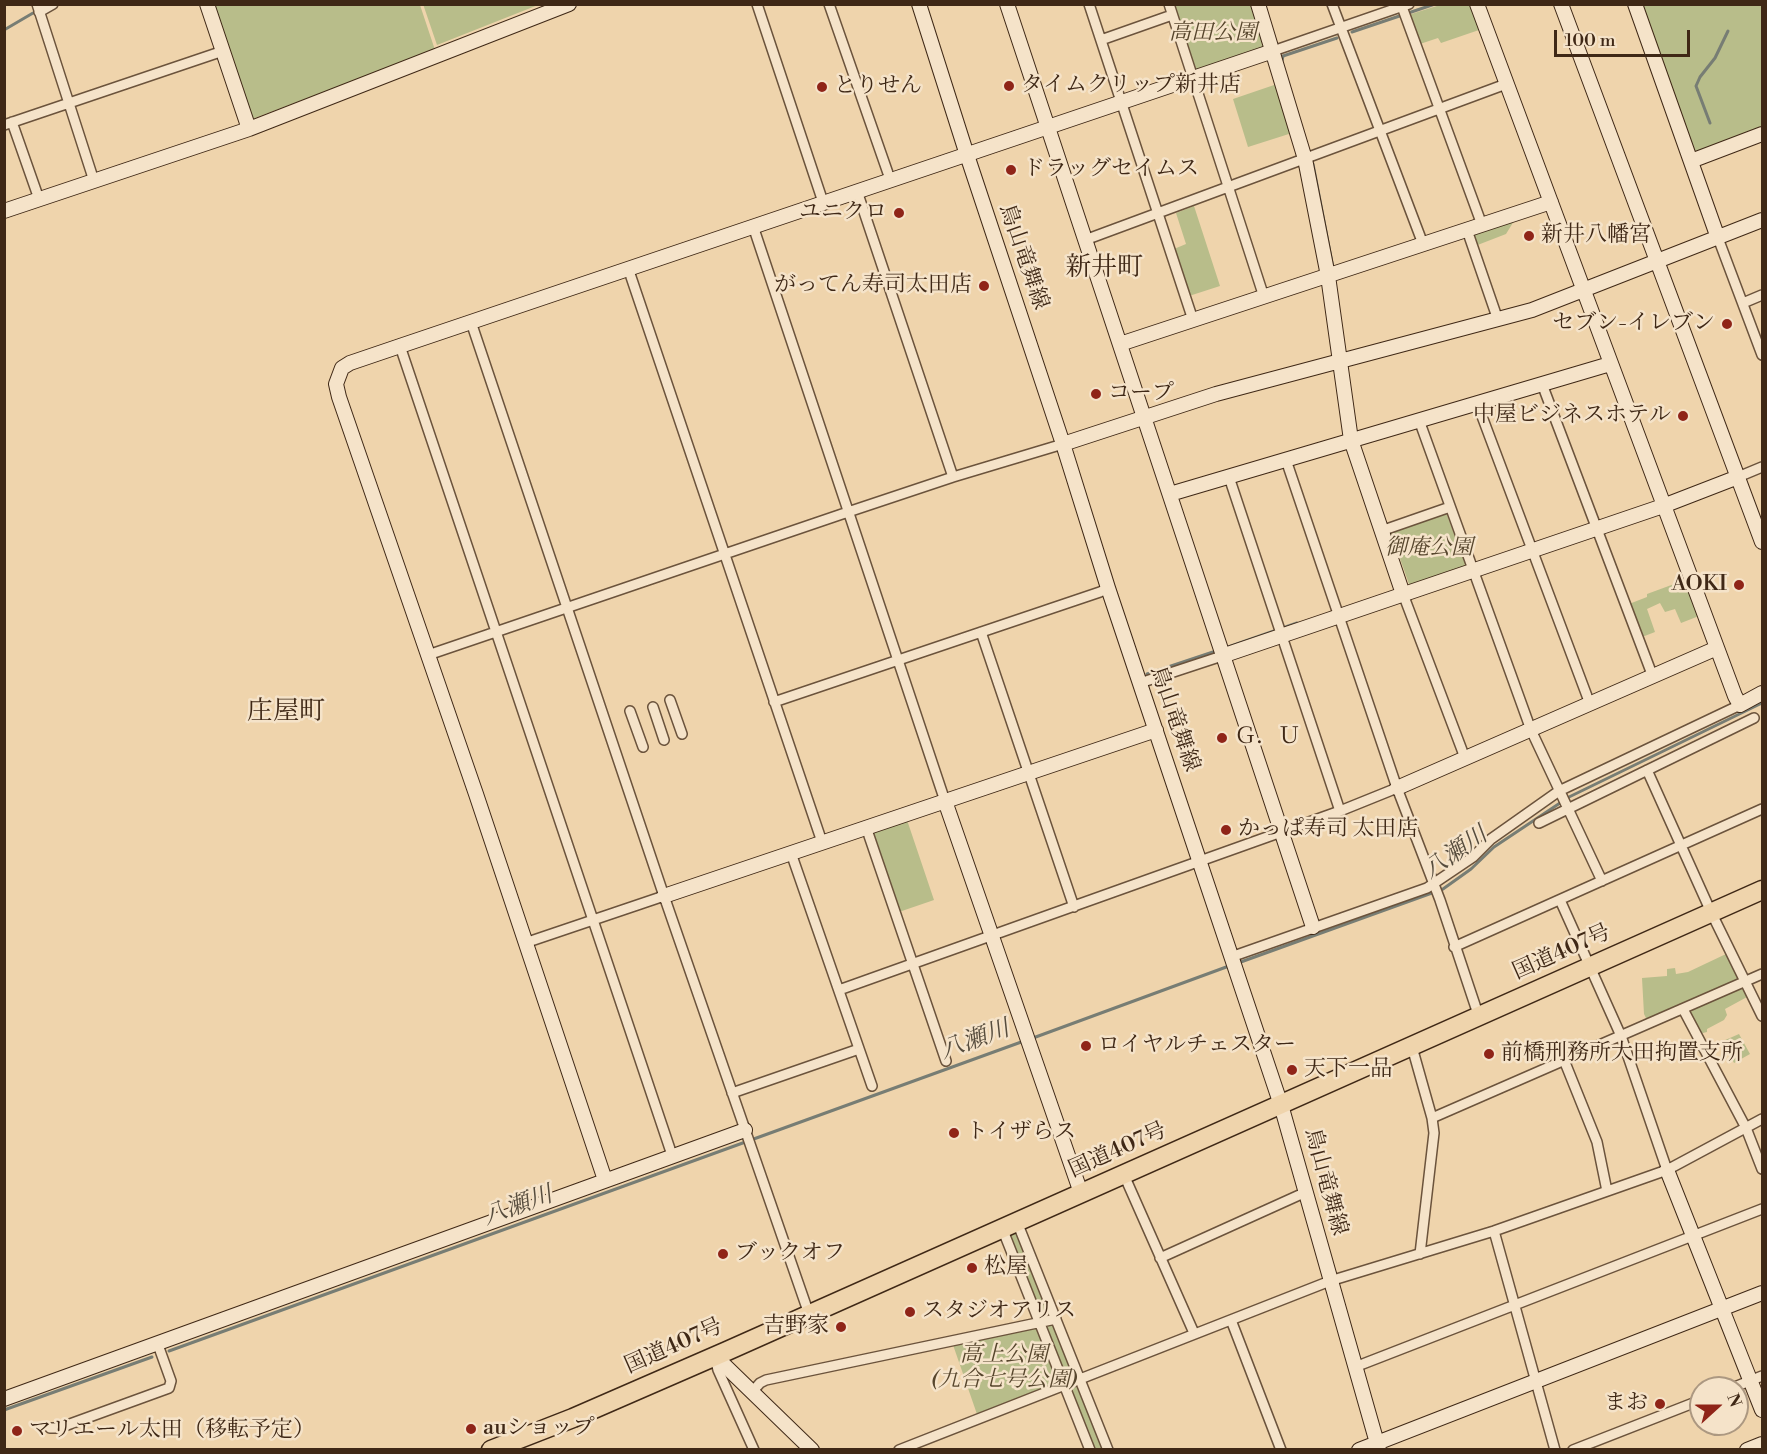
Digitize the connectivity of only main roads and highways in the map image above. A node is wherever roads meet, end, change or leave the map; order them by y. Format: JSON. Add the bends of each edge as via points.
{"nodes":[{"id":1,"x":1762,"y":890,"type":"edge"},
{"id":2,"x":491,"y":1449,"type":"edge"}],
"edges":[{"from":1,"to":2,"type":"highway","name":"国道407号","via":[[715,1356]]}]}
